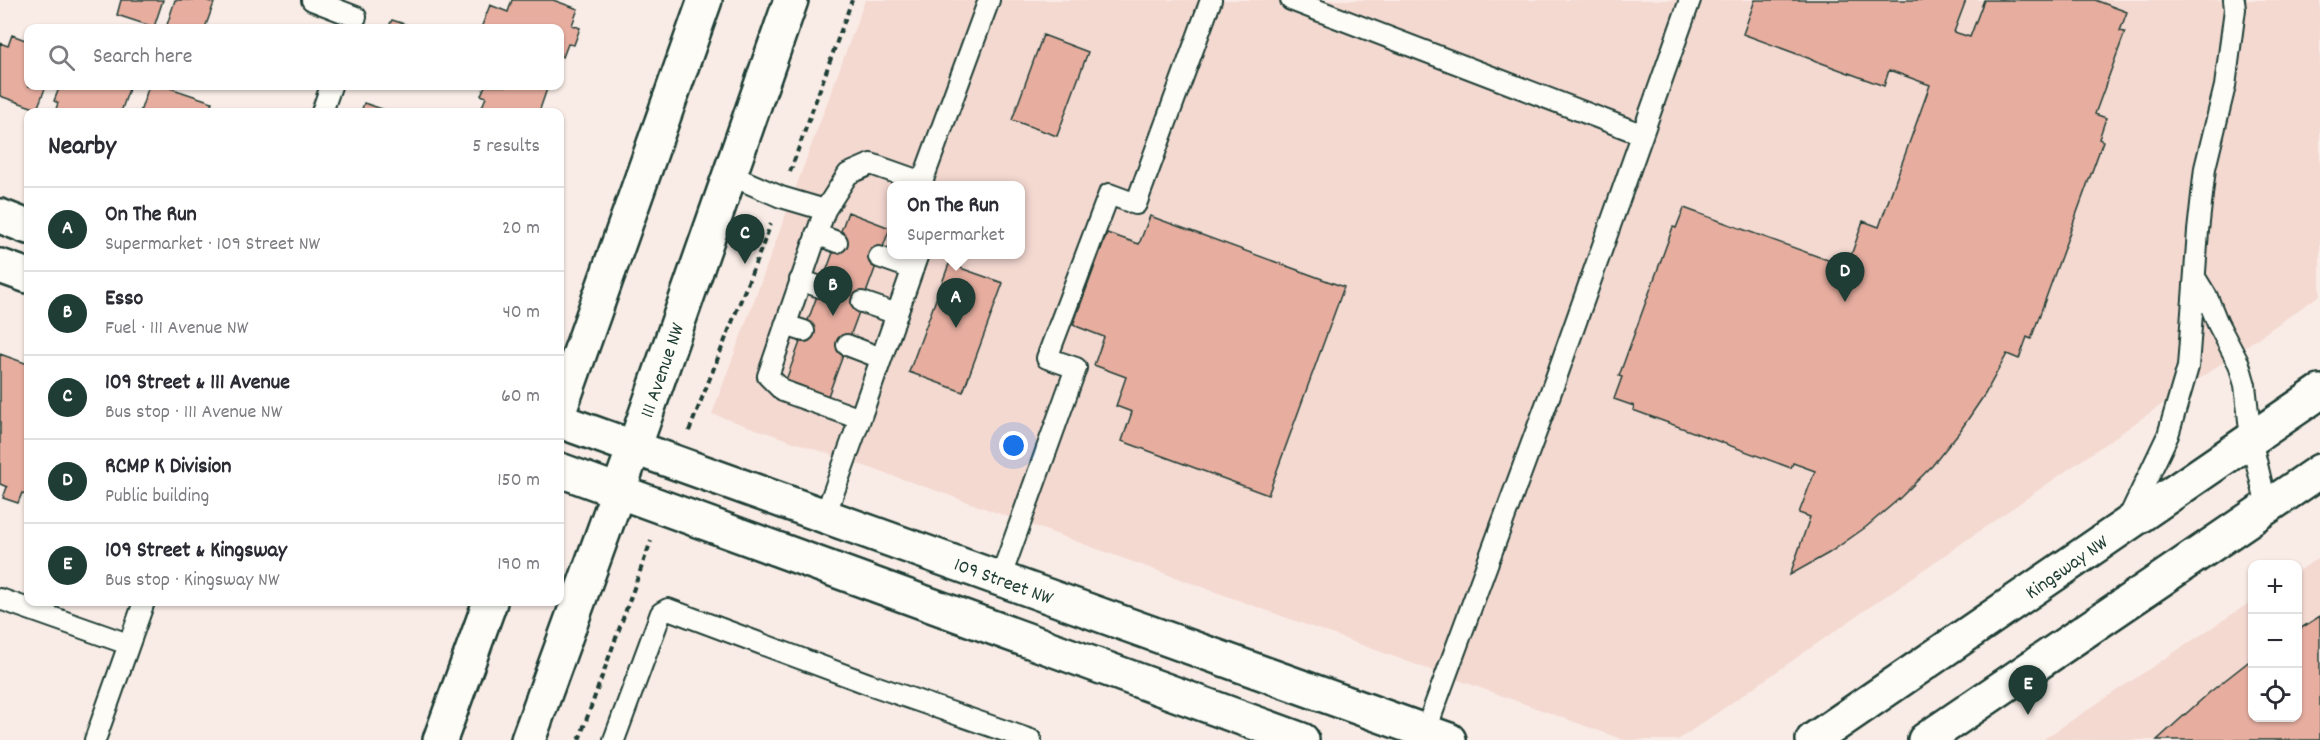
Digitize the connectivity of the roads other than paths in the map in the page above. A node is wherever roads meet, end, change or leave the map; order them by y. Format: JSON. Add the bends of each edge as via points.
{"nodes":[{"id":1,"x":312,"y":0,"type":"edge"},
{"id":2,"x":705,"y":0,"type":"edge"},
{"id":3,"x":791,"y":0,"type":"edge"},
{"id":4,"x":989,"y":0,"type":"edge"},
{"id":5,"x":1210,"y":0,"type":"edge"},
{"id":6,"x":1291,"y":0,"type":"edge"},
{"id":7,"x":1690,"y":0,"type":"edge"},
{"id":8,"x":2234,"y":0,"type":"edge"},
{"id":9,"x":357,"y":15,"type":"edge"},
{"id":10,"x":330,"y":90,"type":"edge"},
{"id":11,"x":323,"y":108,"type":"edge"},
{"id":12,"x":1641,"y":135,"type":"junction"},
{"id":13,"x":730,"y":175,"type":"junction"},
{"id":14,"x":914,"y":181,"type":"edge"},
{"id":15,"x":923,"y":181,"type":"edge"},
{"id":16,"x":825,"y":210,"type":"junction"},
{"id":17,"x":0,"y":216,"type":"edge"},
{"id":18,"x":24,"y":225,"type":"edge"},
{"id":19,"x":816,"y":234,"type":"junction"},
{"id":20,"x":837,"y":242,"type":"dead end"},
{"id":21,"x":879,"y":257,"type":"dead end"},
{"id":22,"x":887,"y":258,"type":"edge"},
{"id":23,"x":894,"y":259,"type":"edge"},
{"id":24,"x":916,"y":262,"type":"edge"},
{"id":25,"x":0,"y":266,"type":"edge"},
{"id":26,"x":24,"y":275,"type":"edge"},
{"id":27,"x":2196,"y":279,"type":"junction"},
{"id":28,"x":800,"y":280,"type":"junction"},
{"id":29,"x":820,"y":287,"type":"dead end"},
{"id":30,"x":862,"y":302,"type":"dead end"},
{"id":31,"x":897,"y":314,"type":"junction"},
{"id":32,"x":847,"y":345,"type":"dead end"},
{"id":33,"x":881,"y":358,"type":"junction"},
{"id":34,"x":2320,"y":392,"type":"edge"},
{"id":35,"x":564,"y":398,"type":"edge"},
{"id":36,"x":860,"y":419,"type":"junction"},
{"id":37,"x":564,"y":422,"type":"edge"},
{"id":38,"x":2251,"y":439,"type":"junction"},
{"id":39,"x":634,"y":448,"type":"junction"},
{"id":40,"x":2320,"y":471,"type":"edge"},
{"id":41,"x":564,"y":472,"type":"edge"},
{"id":42,"x":618,"y":492,"type":"junction"},
{"id":43,"x":2267,"y":507,"type":"junction"},
{"id":44,"x":825,"y":516,"type":"junction"},
{"id":45,"x":2124,"y":526,"type":"junction"},
{"id":46,"x":1000,"y":579,"type":"junction"},
{"id":47,"x":0,"y":599,"type":"edge"},
{"id":48,"x":142,"y":606,"type":"edge"},
{"id":49,"x":489,"y":606,"type":"edge"},
{"id":50,"x":128,"y":644,"type":"junction"},
{"id":51,"x":1437,"y":736,"type":"edge"},
{"id":52,"x":95,"y":740,"type":"edge"},
{"id":53,"x":440,"y":740,"type":"edge"},
{"id":54,"x":528,"y":740,"type":"edge"},
{"id":55,"x":614,"y":740,"type":"edge"},
{"id":56,"x":1031,"y":740,"type":"edge"},
{"id":57,"x":1302,"y":740,"type":"edge"},
{"id":58,"x":1813,"y":740,"type":"edge"},
{"id":59,"x":1925,"y":740,"type":"edge"}],
"edges":[{"from":1,"to":9,"type":"lane"},
{"from":2,"to":35,"type":"main road"},
{"from":3,"to":13,"type":"main road","name":"111 Avenue NW"},
{"from":4,"to":15,"type":"lane"},
{"from":5,"to":46,"type":"lane","via":[[1136,204],[1109,194],[1047,358],[1076,369]]},
{"from":6,"to":12,"type":"lane"},
{"from":7,"to":12,"type":"lane"},
{"from":8,"to":27,"type":"lane","via":[[2225,86],[2205,168]]},
{"from":10,"to":11,"type":"lane"},
{"from":12,"to":51,"type":"lane"},
{"from":13,"to":16,"type":"lane","via":[[781,197]]},
{"from":13,"to":39,"type":"main road","name":"111 Avenue NW"},
{"from":14,"to":16,"type":"lane","via":[[871,164],[848,174]]},
{"from":16,"to":19,"type":"lane"},
{"from":17,"to":18,"type":"main road"},
{"from":19,"to":20,"type":"lane"},
{"from":19,"to":28,"type":"lane"},
{"from":21,"to":22,"type":"lane"},
{"from":23,"to":24,"type":"lane"},
{"from":24,"to":31,"type":"lane"},
{"from":25,"to":26,"type":"main road"},
{"from":27,"to":38,"type":"lane","via":[[2239,364]]},
{"from":27,"to":45,"type":"lane","via":[[2188,367],[2177,410]]},
{"from":28,"to":29,"type":"lane"},
{"from":28,"to":36,"type":"lane","via":[[795,328],[768,376],[783,391]]},
{"from":30,"to":31,"type":"lane"},
{"from":31,"to":33,"type":"lane"},
{"from":32,"to":33,"type":"lane"},
{"from":33,"to":36,"type":"lane"},
{"from":34,"to":38,"type":"main road","name":"Kingsway NW"},
{"from":36,"to":44,"type":"lane"},
{"from":37,"to":39,"type":"main road","name":"109 Street NW"},
{"from":38,"to":43,"type":"lane"},
{"from":38,"to":45,"type":"main road","name":"Kingsway NW"},
{"from":39,"to":42,"type":"main road","name":"111 Avenue NW"},
{"from":39,"to":44,"type":"main road","name":"109 Street NW"},
{"from":40,"to":43,"type":"main road"},
{"from":41,"to":42,"type":"main road"},
{"from":42,"to":54,"type":"main road","name":"111 Avenue NW"},
{"from":42,"to":57,"type":"main road"},
{"from":43,"to":59,"type":"main road"},
{"from":44,"to":46,"type":"main road","name":"109 Street NW"},
{"from":45,"to":58,"type":"main road","name":"Kingsway NW"},
{"from":46,"to":51,"type":"main road","name":"109 Street NW"},
{"from":47,"to":50,"type":"lane"},
{"from":48,"to":50,"type":"lane"},
{"from":49,"to":53,"type":"main road"},
{"from":50,"to":52,"type":"lane"},
{"from":55,"to":56,"type":"lane","via":[[661,613],[668,609]]}]}
